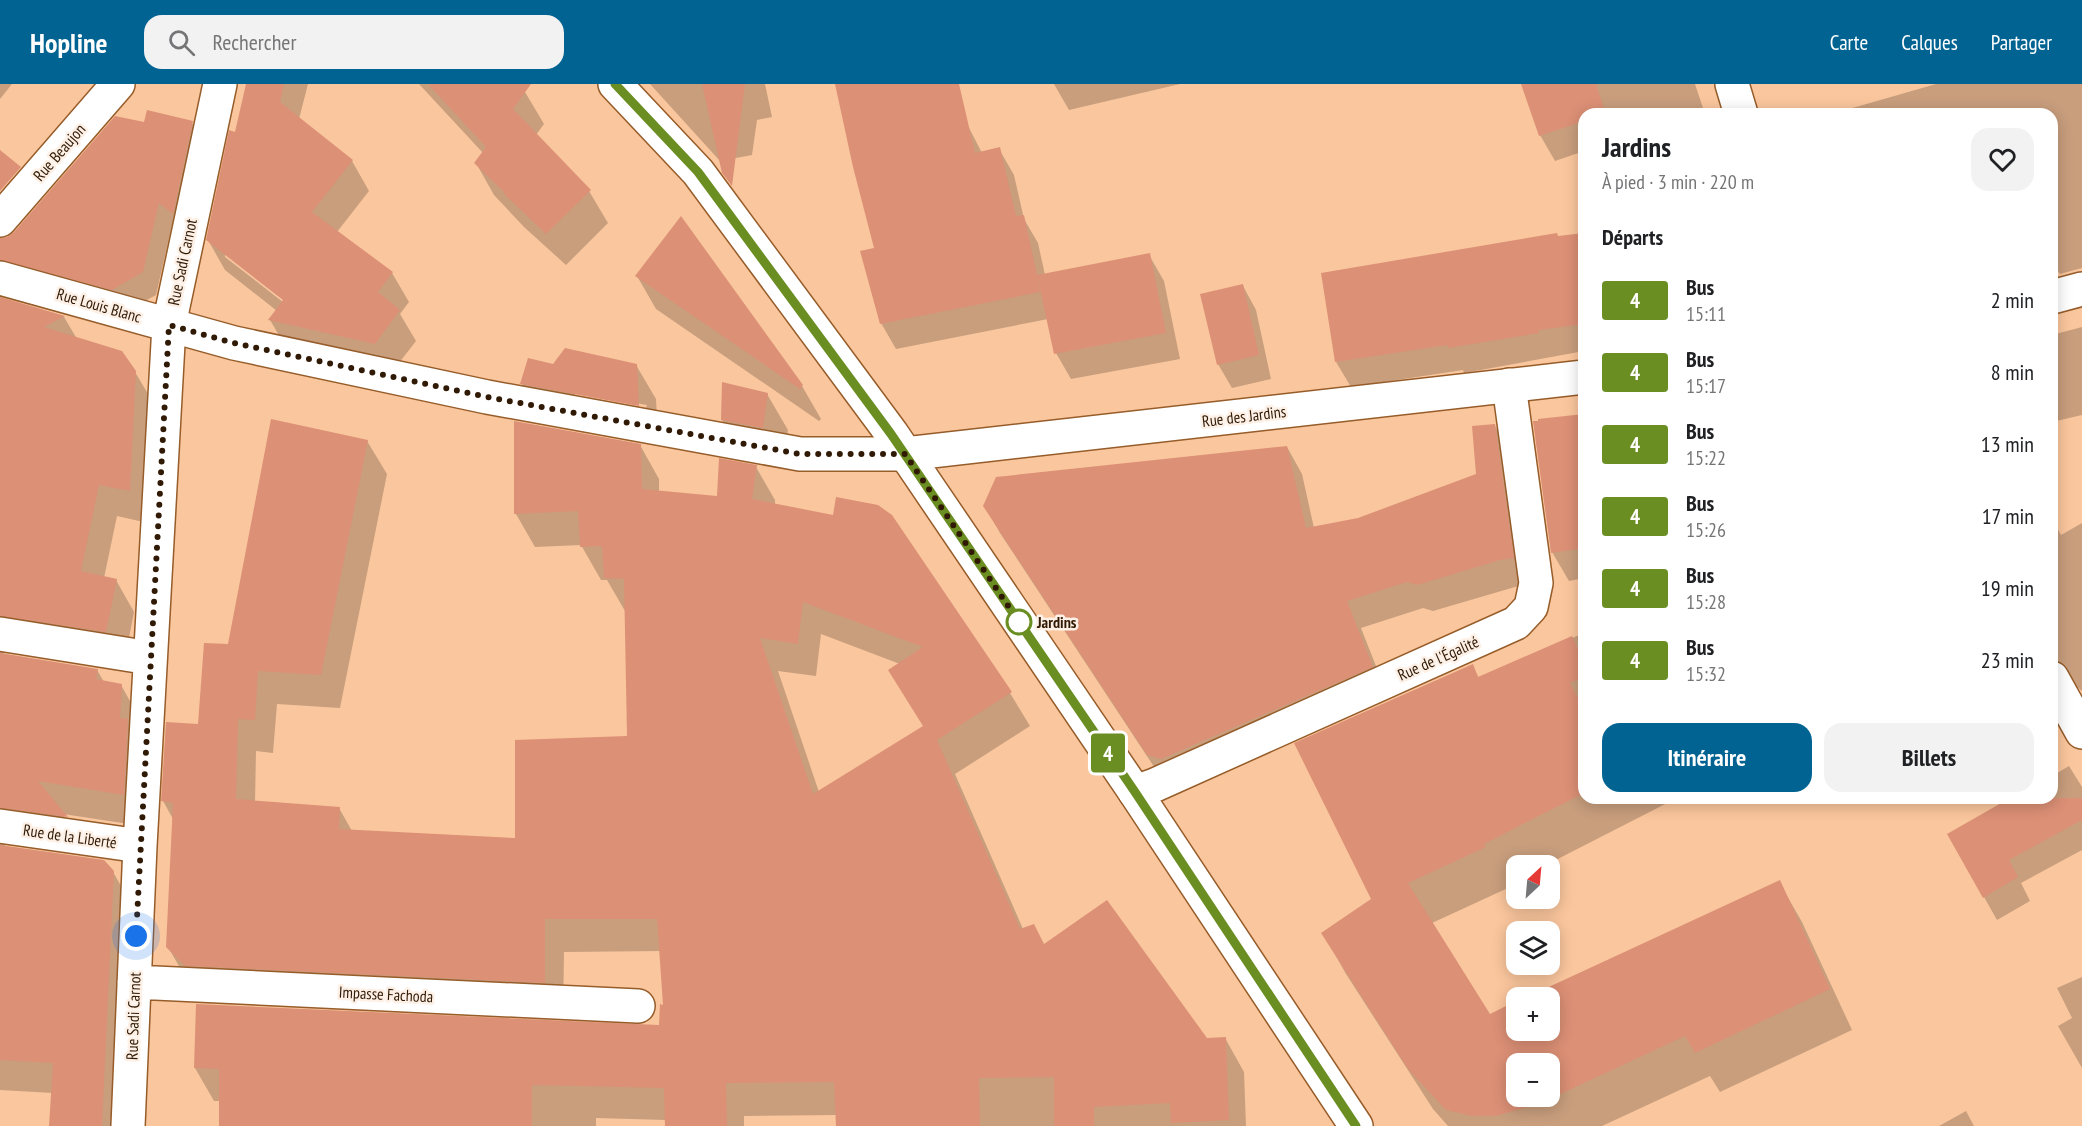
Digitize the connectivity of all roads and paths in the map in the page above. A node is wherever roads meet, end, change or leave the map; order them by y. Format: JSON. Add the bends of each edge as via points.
{"nodes":[{"id":1,"x":118,"y":84,"type":"edge"},
{"id":2,"x":220,"y":84,"type":"edge"},
{"id":3,"x":615,"y":84,"type":"edge"},
{"id":4,"x":1732,"y":84,"type":"edge"},
{"id":5,"x":1739,"y":108,"type":"edge"},
{"id":6,"x":0,"y":220,"type":"edge"},
{"id":7,"x":0,"y":278,"type":"edge"},
{"id":8,"x":2082,"y":290,"type":"edge"},
{"id":9,"x":2058,"y":296,"type":"edge"},
{"id":10,"x":169,"y":325,"type":"junction"},
{"id":11,"x":1578,"y":378,"type":"edge"},
{"id":12,"x":1509,"y":385,"type":"junction"},
{"id":13,"x":905,"y":454,"type":"junction"},
{"id":14,"x":0,"y":634,"type":"edge"},
{"id":15,"x":150,"y":658,"type":"junction"},
{"id":16,"x":2058,"y":689,"type":"edge"},
{"id":17,"x":2082,"y":732,"type":"edge"},
{"id":18,"x":1135,"y":792,"type":"junction"},
{"id":19,"x":0,"y":826,"type":"edge"},
{"id":20,"x":140,"y":846,"type":"junction"},
{"id":21,"x":134,"y":982,"type":"junction"},
{"id":22,"x":638,"y":1006,"type":"dead end"},
{"id":23,"x":128,"y":1126,"type":"edge"},
{"id":24,"x":1356,"y":1126,"type":"edge"}],
"edges":[{"from":1,"to":6,"type":"street","name":"Rue Beaujon"},
{"from":2,"to":10,"type":"street","name":"Rue Sadi Carnot"},
{"from":3,"to":13,"type":"street","via":[[698,172]]},
{"from":4,"to":5,"type":"street"},
{"from":7,"to":10,"type":"street","name":"Rue Louis Blanc"},
{"from":8,"to":9,"type":"street"},
{"from":10,"to":13,"type":"street","name":"Rue Louis Blanc","via":[[234,343],[487,397],[800,454]]},
{"from":10,"to":15,"type":"street","name":"Rue Sadi Carnot"},
{"from":11,"to":12,"type":"street","name":"Rue des Jardins"},
{"from":12,"to":13,"type":"street","name":"Rue des Jardins"},
{"from":12,"to":18,"type":"street","name":"Rue de l'Égalité","via":[[1536,583],[1532,607],[1516,623]]},
{"from":13,"to":18,"type":"street"},
{"from":14,"to":15,"type":"street"},
{"from":15,"to":20,"type":"street","name":"Rue Sadi Carnot"},
{"from":16,"to":17,"type":"street"},
{"from":18,"to":24,"type":"street"},
{"from":19,"to":20,"type":"street","name":"Rue de la Liberté"},
{"from":20,"to":21,"type":"street","name":"Rue Sadi Carnot"},
{"from":21,"to":22,"type":"street","name":"Impasse Fachoda"},
{"from":21,"to":23,"type":"street","name":"Rue Sadi Carnot"}]}
